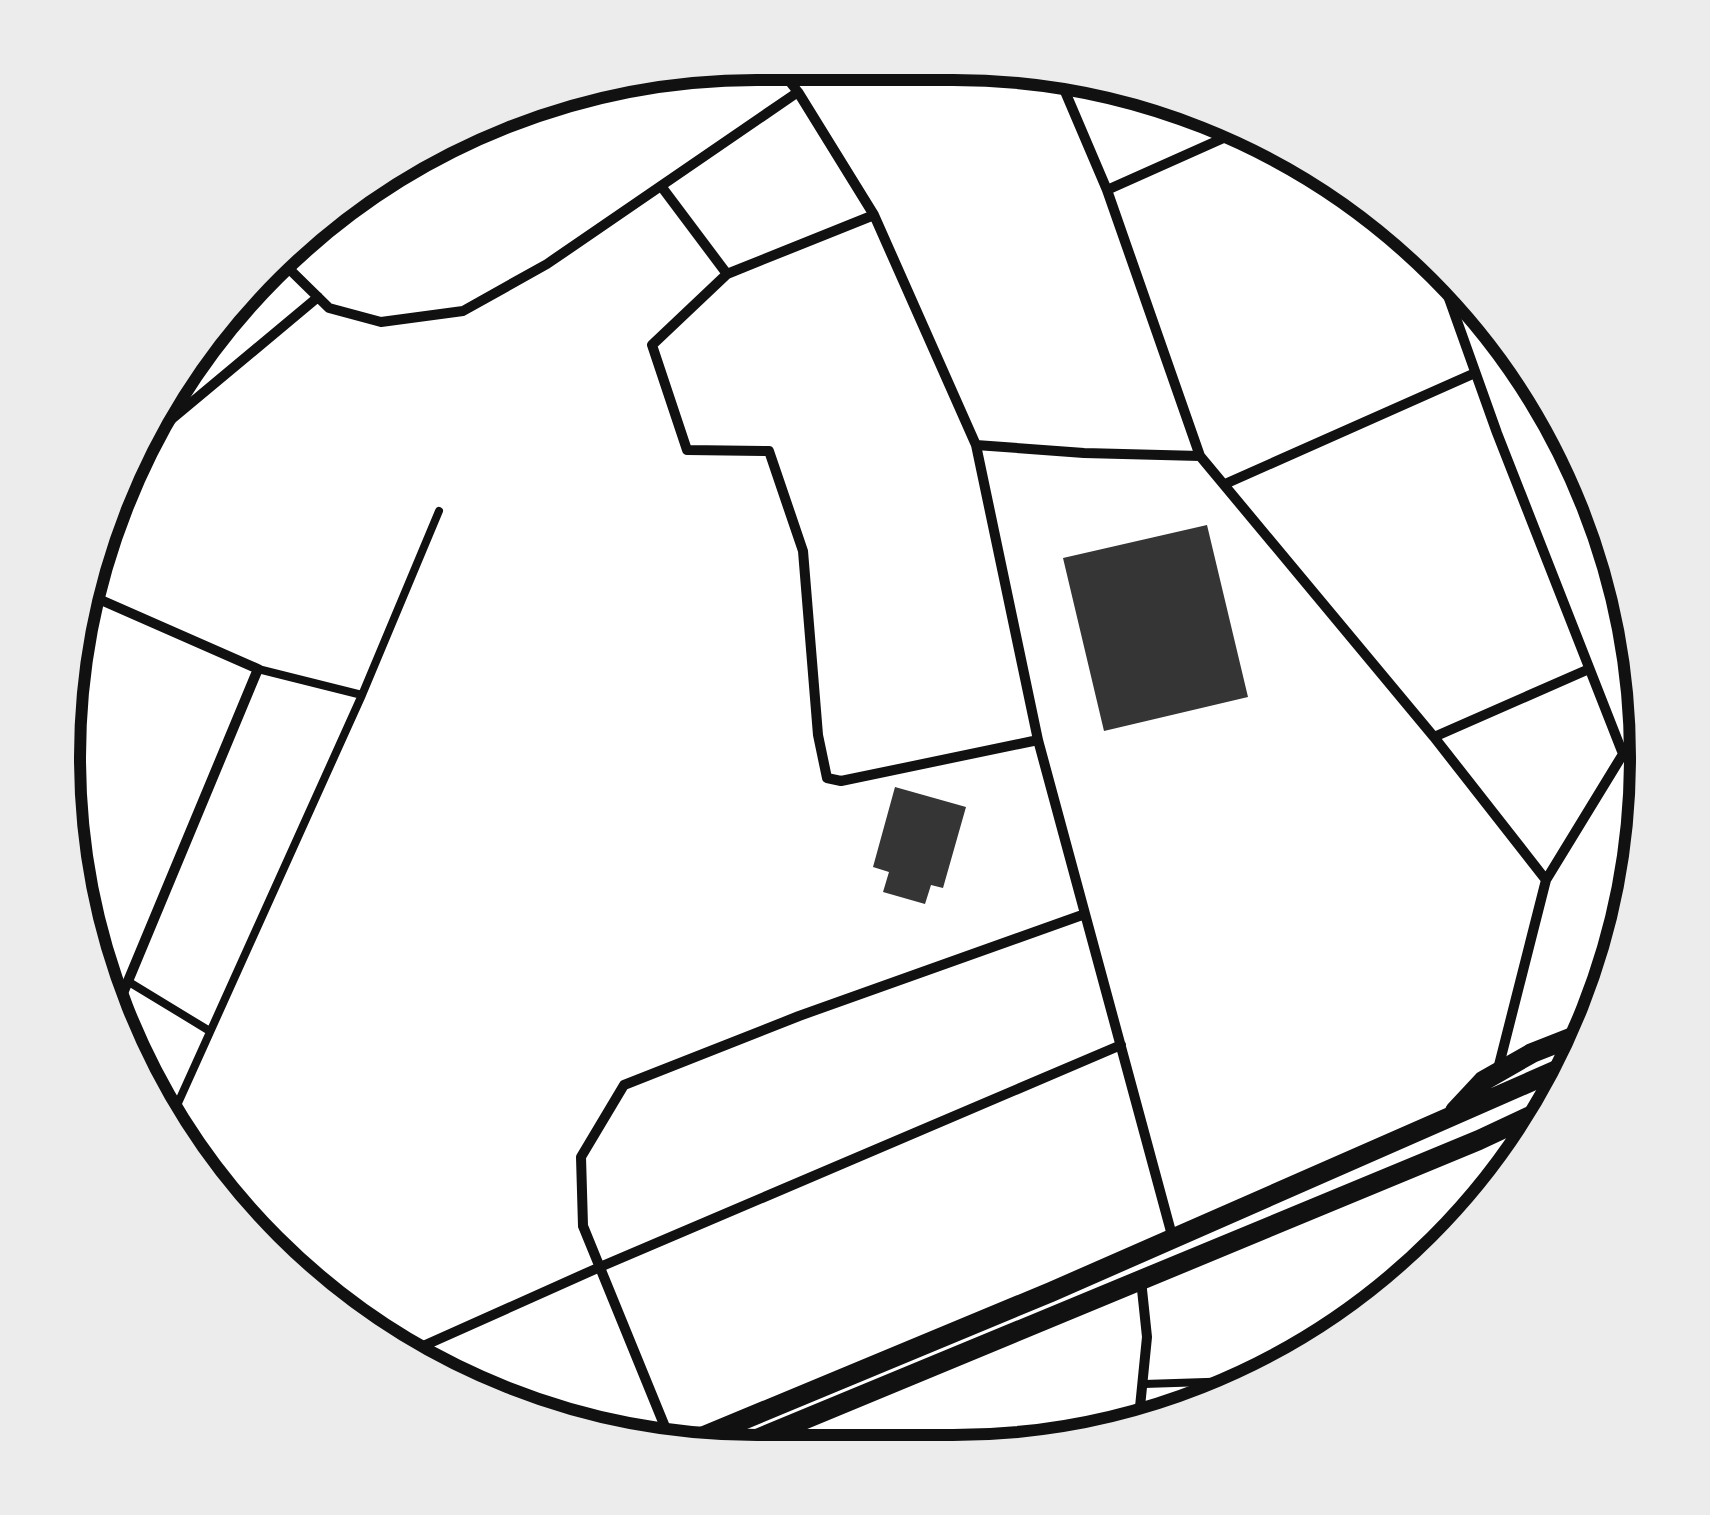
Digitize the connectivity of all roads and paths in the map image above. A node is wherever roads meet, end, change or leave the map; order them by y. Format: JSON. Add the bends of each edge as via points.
{"nodes":[{"id":1,"x":788,"y":80,"type":"edge"},
{"id":2,"x":1069,"y":90,"type":"edge"},
{"id":3,"x":798,"y":92,"type":"junction"},
{"id":4,"x":1224,"y":138,"type":"edge"},
{"id":5,"x":661,"y":186,"type":"junction"},
{"id":6,"x":1107,"y":190,"type":"junction"},
{"id":7,"x":874,"y":216,"type":"junction"},
{"id":8,"x":289,"y":268,"type":"edge"},
{"id":9,"x":728,"y":274,"type":"junction"},
{"id":10,"x":1447,"y":295,"type":"edge"},
{"id":11,"x":318,"y":297,"type":"junction"},
{"id":12,"x":1474,"y":373,"type":"junction"},
{"id":13,"x":170,"y":420,"type":"edge"},
{"id":14,"x":976,"y":444,"type":"junction"},
{"id":15,"x":1200,"y":456,"type":"junction"},
{"id":16,"x":1225,"y":484,"type":"junction"},
{"id":17,"x":440,"y":512,"type":"dead end"},
{"id":18,"x":99,"y":599,"type":"edge"},
{"id":19,"x":1589,"y":668,"type":"junction"},
{"id":20,"x":258,"y":669,"type":"junction"},
{"id":21,"x":362,"y":695,"type":"junction"},
{"id":22,"x":1434,"y":736,"type":"junction"},
{"id":23,"x":1038,"y":740,"type":"junction"},
{"id":24,"x":1630,"y":748,"type":"edge"},
{"id":25,"x":1623,"y":754,"type":"junction"},
{"id":26,"x":1546,"y":880,"type":"junction"},
{"id":27,"x":1085,"y":914,"type":"junction"},
{"id":28,"x":128,"y":982,"type":"junction"},
{"id":29,"x":123,"y":994,"type":"edge"},
{"id":30,"x":208,"y":1030,"type":"junction"},
{"id":31,"x":1569,"y":1038,"type":"edge"},
{"id":32,"x":1121,"y":1045,"type":"junction"},
{"id":33,"x":1498,"y":1072,"type":"junction"},
{"id":34,"x":1551,"y":1073,"type":"edge"},
{"id":35,"x":177,"y":1105,"type":"edge"},
{"id":36,"x":1526,"y":1118,"type":"edge"},
{"id":37,"x":1446,"y":1120,"type":"junction"},
{"id":38,"x":1521,"y":1120,"type":"junction"},
{"id":39,"x":1524,"y":1120,"type":"edge"},
{"id":40,"x":1172,"y":1238,"type":"junction"},
{"id":41,"x":600,"y":1266,"type":"junction"},
{"id":42,"x":1140,"y":1280,"type":"junction"},
{"id":43,"x":423,"y":1346,"type":"edge"},
{"id":44,"x":1213,"y":1383,"type":"edge"},
{"id":45,"x":1144,"y":1384,"type":"junction"},
{"id":46,"x":1141,"y":1408,"type":"edge"},
{"id":47,"x":666,"y":1428,"type":"edge"},
{"id":48,"x":709,"y":1434,"type":"edge"},
{"id":49,"x":767,"y":1435,"type":"edge"}],
"edges":[{"from":1,"to":3,"type":"street"},
{"from":2,"to":6,"type":"street"},
{"from":3,"to":5,"type":"street"},
{"from":3,"to":7,"type":"street"},
{"from":4,"to":6,"type":"street"},
{"from":5,"to":9,"type":"street"},
{"from":5,"to":11,"type":"street","via":[[547,264],[463,311],[381,322],[329,308]]},
{"from":6,"to":15,"type":"street"},
{"from":7,"to":9,"type":"street"},
{"from":7,"to":14,"type":"street"},
{"from":8,"to":11,"type":"street"},
{"from":9,"to":23,"type":"street","via":[[652,345],[687,450],[769,451],[802,551],[827,778],[841,781]]},
{"from":10,"to":12,"type":"street"},
{"from":11,"to":13,"type":"street"},
{"from":12,"to":16,"type":"street"},
{"from":12,"to":19,"type":"street"},
{"from":14,"to":15,"type":"street"},
{"from":14,"to":23,"type":"street"},
{"from":15,"to":16,"type":"street"},
{"from":16,"to":22,"type":"street"},
{"from":17,"to":21,"type":"lane"},
{"from":18,"to":20,"type":"street"},
{"from":19,"to":22,"type":"street"},
{"from":19,"to":25,"type":"street"},
{"from":20,"to":21,"type":"lane"},
{"from":20,"to":28,"type":"street"},
{"from":21,"to":30,"type":"lane"},
{"from":22,"to":26,"type":"street"},
{"from":23,"to":27,"type":"street"},
{"from":24,"to":25,"type":"street"},
{"from":25,"to":26,"type":"street"},
{"from":26,"to":33,"type":"street"},
{"from":27,"to":32,"type":"street"},
{"from":27,"to":41,"type":"street","via":[[624,1085],[581,1157],[584,1226]]},
{"from":28,"to":29,"type":"street"},
{"from":28,"to":30,"type":"lane"},
{"from":30,"to":35,"type":"lane"},
{"from":31,"to":33,"type":"main road"},
{"from":32,"to":40,"type":"street"},
{"from":32,"to":41,"type":"street"},
{"from":33,"to":37,"type":"main road"},
{"from":34,"to":37,"type":"main road"},
{"from":36,"to":38,"type":"main road"},
{"from":37,"to":40,"type":"main road"},
{"from":38,"to":39,"type":"main road"},
{"from":38,"to":42,"type":"main road"},
{"from":40,"to":48,"type":"main road"},
{"from":41,"to":43,"type":"street"},
{"from":41,"to":47,"type":"street"},
{"from":42,"to":45,"type":"street"},
{"from":42,"to":49,"type":"main road"},
{"from":44,"to":45,"type":"lane"},
{"from":45,"to":46,"type":"street"}]}
